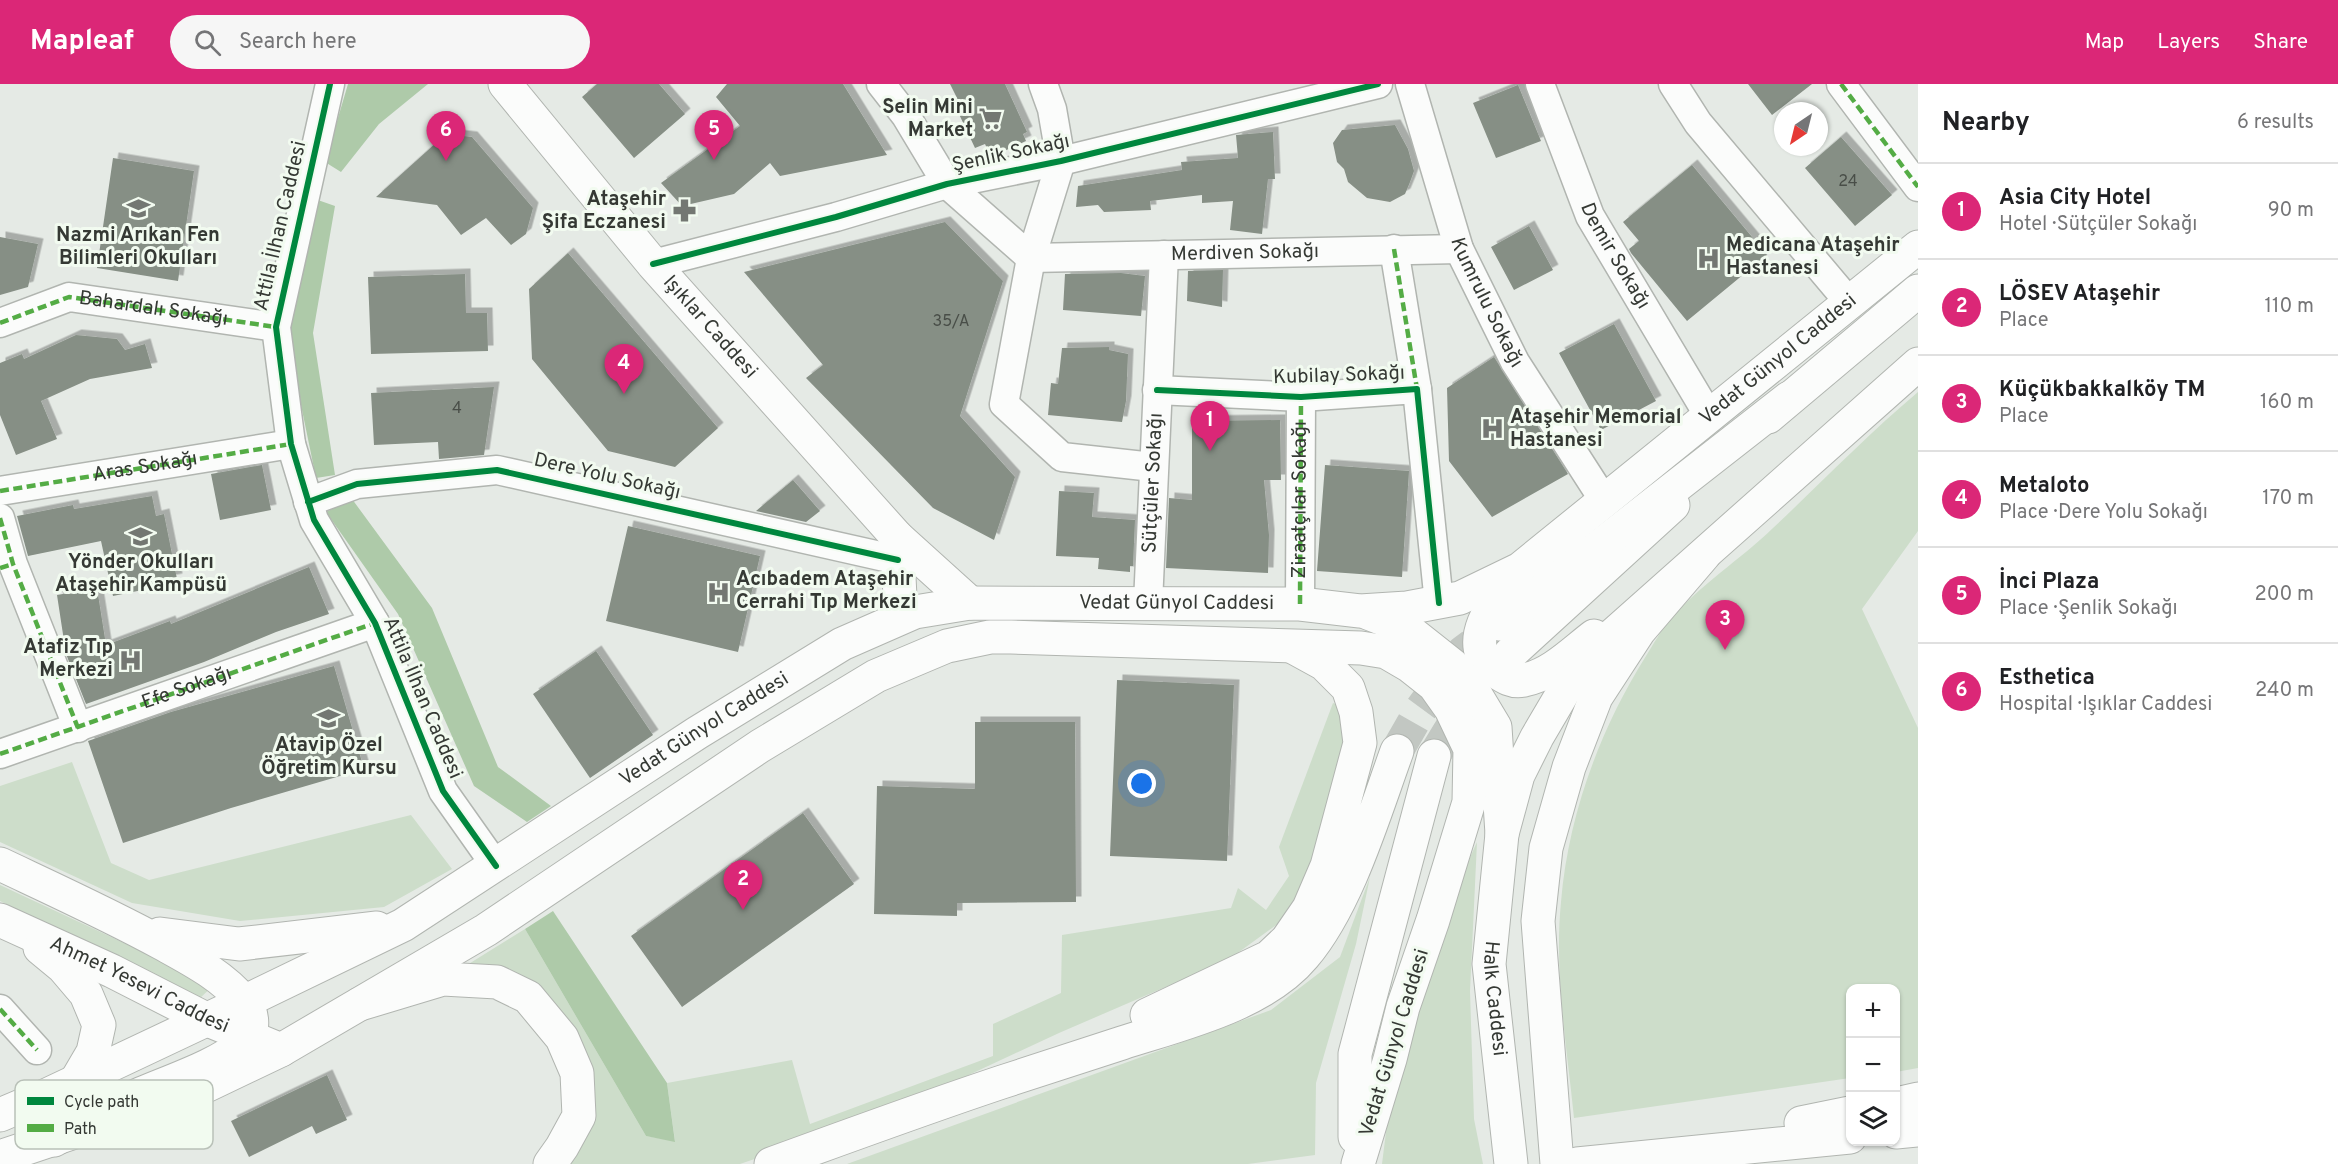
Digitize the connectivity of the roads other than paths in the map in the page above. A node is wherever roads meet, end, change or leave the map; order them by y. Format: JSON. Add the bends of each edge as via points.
{"nodes":[{"id":1,"x":330,"y":84,"type":"edge"},
{"id":2,"x":505,"y":84,"type":"edge"},
{"id":3,"x":881,"y":84,"type":"edge"},
{"id":4,"x":1043,"y":84,"type":"edge"},
{"id":5,"x":1378,"y":84,"type":"edge"},
{"id":6,"x":1410,"y":84,"type":"edge"},
{"id":7,"x":1540,"y":84,"type":"edge"},
{"id":8,"x":1673,"y":84,"type":"edge"},
{"id":9,"x":1841,"y":84,"type":"edge"},
{"id":10,"x":1061,"y":161,"type":"junction"},
{"id":11,"x":947,"y":184,"type":"junction"},
{"id":12,"x":1918,"y":188,"type":"edge"},
{"id":13,"x":1918,"y":247,"type":"edge"},
{"id":14,"x":1394,"y":249,"type":"junction"},
{"id":15,"x":1459,"y":249,"type":"junction"},
{"id":16,"x":1164,"y":255,"type":"junction"},
{"id":17,"x":1031,"y":258,"type":"junction"},
{"id":18,"x":653,"y":264,"type":"junction"},
{"id":19,"x":1918,"y":291,"type":"edge"},
{"id":20,"x":1848,"y":302,"type":"junction"},
{"id":21,"x":0,"y":323,"type":"edge"},
{"id":22,"x":276,"y":327,"type":"junction"},
{"id":23,"x":1918,"y":364,"type":"edge"},
{"id":24,"x":1417,"y":389,"type":"junction"},
{"id":25,"x":1157,"y":390,"type":"junction"},
{"id":26,"x":1301,"y":397,"type":"junction"},
{"id":27,"x":1789,"y":398,"type":"junction"},
{"id":28,"x":1708,"y":416,"type":"junction"},
{"id":29,"x":291,"y":444,"type":"junction"},
{"id":30,"x":1153,"y":467,"type":"junction"},
{"id":31,"x":0,"y":491,"type":"edge"},
{"id":32,"x":308,"y":502,"type":"junction"},
{"id":33,"x":1605,"y":502,"type":"junction"},
{"id":34,"x":0,"y":518,"type":"edge"},
{"id":35,"x":897,"y":548,"type":"junction"},
{"id":36,"x":1704,"y":555,"type":"junction"},
{"id":37,"x":7,"y":566,"type":"edge"},
{"id":38,"x":1520,"y":569,"type":"junction"},
{"id":39,"x":970,"y":603,"type":"junction"},
{"id":40,"x":1148,"y":603,"type":"junction"},
{"id":41,"x":1439,"y":603,"type":"junction"},
{"id":42,"x":1300,"y":604,"type":"junction"},
{"id":43,"x":1360,"y":611,"type":"junction"},
{"id":44,"x":901,"y":617,"type":"junction"},
{"id":45,"x":375,"y":623,"type":"junction"},
{"id":46,"x":1500,"y":624,"type":"tunnel mouth"},
{"id":47,"x":1293,"y":647,"type":"junction"},
{"id":48,"x":1510,"y":654,"type":"tunnel mouth"},
{"id":49,"x":78,"y":728,"type":"junction"},
{"id":50,"x":1397,"y":751,"type":"tunnel mouth"},
{"id":51,"x":0,"y":754,"type":"edge"},
{"id":52,"x":1434,"y":756,"type":"tunnel mouth"},
{"id":53,"x":1502,"y":834,"type":"junction"},
{"id":54,"x":0,"y":864,"type":"edge"},
{"id":55,"x":496,"y":866,"type":"junction"},
{"id":56,"x":5,"y":922,"type":"edge"},
{"id":57,"x":403,"y":925,"type":"junction"},
{"id":58,"x":142,"y":932,"type":"junction"},
{"id":59,"x":244,"y":1002,"type":"junction"},
{"id":60,"x":360,"y":1004,"type":"junction"},
{"id":61,"x":0,"y":1009,"type":"edge"},
{"id":62,"x":208,"y":1020,"type":"junction"},
{"id":63,"x":248,"y":1037,"type":"junction"},
{"id":64,"x":37,"y":1050,"type":"dead end"},
{"id":65,"x":280,"y":1050,"type":"junction"},
{"id":66,"x":77,"y":1080,"type":"edge"},
{"id":67,"x":78,"y":1080,"type":"edge"},
{"id":68,"x":174,"y":1080,"type":"edge"},
{"id":69,"x":213,"y":1082,"type":"edge"},
{"id":70,"x":1918,"y":1099,"type":"edge"},
{"id":71,"x":949,"y":1100,"type":"junction"},
{"id":72,"x":1900,"y":1103,"type":"edge"},
{"id":73,"x":15,"y":1108,"type":"edge"},
{"id":74,"x":1846,"y":1114,"type":"edge"},
{"id":75,"x":0,"y":1115,"type":"edge"},
{"id":76,"x":1918,"y":1130,"type":"edge"},
{"id":77,"x":1900,"y":1132,"type":"edge"},
{"id":78,"x":1846,"y":1137,"type":"edge"},
{"id":79,"x":25,"y":1149,"type":"edge"},
{"id":80,"x":0,"y":1157,"type":"edge"},
{"id":81,"x":1626,"y":1159,"type":"junction"},
{"id":82,"x":550,"y":1164,"type":"edge"},
{"id":83,"x":771,"y":1164,"type":"edge"},
{"id":84,"x":1357,"y":1164,"type":"edge"},
{"id":85,"x":1510,"y":1164,"type":"edge"},
{"id":86,"x":1557,"y":1164,"type":"edge"},
{"id":87,"x":1577,"y":1164,"type":"edge"}],
"edges":[{"from":1,"to":22,"type":"street","name":"Attila İlhan Caddesi"},
{"from":2,"to":18,"type":"main road","name":"Işıklar Caddesi"},
{"from":3,"to":11,"type":"street","via":[[906,116]]},
{"from":4,"to":10,"type":"street","via":[[1052,109]]},
{"from":5,"to":10,"type":"street","name":"Şenlik Sokağı"},
{"from":6,"to":15,"type":"street","name":"Kumrulu Sokağı"},
{"from":7,"to":28,"type":"street","name":"Demir Sokağı","via":[[1590,216]]},
{"from":8,"to":20,"type":"street","via":[[1698,123]]},
{"from":9,"to":12,"type":"street"},
{"from":10,"to":11,"type":"street","name":"Şenlik Sokağı"},
{"from":10,"to":17,"type":"street"},
{"from":11,"to":17,"type":"street"},
{"from":11,"to":18,"type":"street","name":"Şenlik Sokağı"},
{"from":13,"to":20,"type":"main road","name":"Vedat Günyol Caddesi"},
{"from":14,"to":15,"type":"street","name":"Merdiven Sokağı"},
{"from":14,"to":16,"type":"street","name":"Merdiven Sokağı"},
{"from":14,"to":24,"type":"street"},
{"from":15,"to":33,"type":"street","name":"Kumrulu Sokağı","via":[[1515,362]]},
{"from":16,"to":17,"type":"street","name":"Merdiven Sokağı"},
{"from":16,"to":25,"type":"street","name":"Sütçüler Sokağı"},
{"from":17,"to":30,"type":"street","via":[[1004,404],[1062,457]]},
{"from":18,"to":35,"type":"main road","name":"Işıklar Caddesi"},
{"from":19,"to":27,"type":"main road"},
{"from":20,"to":28,"type":"main road","name":"Vedat Günyol Caddesi"},
{"from":21,"to":22,"type":"street","name":"Bahardalı Sokağı","via":[[69,297]]},
{"from":22,"to":29,"type":"street","name":"Attila İlhan Caddesi"},
{"from":23,"to":36,"type":"main road"},
{"from":24,"to":26,"type":"street","name":"Kubilay Sokağı"},
{"from":24,"to":41,"type":"street","name":"Kubilay Sokağı"},
{"from":25,"to":26,"type":"street","name":"Kubilay Sokağı"},
{"from":25,"to":30,"type":"street","name":"Sütçüler Sokağı"},
{"from":26,"to":42,"type":"street","name":"Ziraatçılar Sokağı"},
{"from":27,"to":46,"type":"main road"},
{"from":27,"to":48,"type":"main road"},
{"from":28,"to":33,"type":"main road","name":"Vedat Günyol Caddesi"},
{"from":29,"to":31,"type":"street","name":"Aras Sokağı"},
{"from":29,"to":32,"type":"street","name":"Attila İlhan Caddesi"},
{"from":30,"to":40,"type":"street","name":"Sütçüler Sokağı"},
{"from":32,"to":35,"type":"street","name":"Dere Yolu Sokağı","via":[[357,484],[497,470]]},
{"from":32,"to":45,"type":"street","name":"Attila İlhan Caddesi","via":[[314,520]]},
{"from":33,"to":38,"type":"main road","name":"Vedat Günyol Caddesi"},
{"from":34,"to":37,"type":"street"},
{"from":35,"to":39,"type":"main road","name":"Işıklar Caddesi"},
{"from":35,"to":44,"type":"main road"},
{"from":36,"to":38,"type":"main road","via":[[1546,673],[1523,681],[1506,679],[1486,664],[1480,647],[1480,631],[1488,614]]},
{"from":36,"to":53,"type":"main road","via":[[1614,634],[1564,691],[1518,775]]},
{"from":36,"to":86,"type":"main road","via":[[1639,631],[1596,697],[1569,767],[1546,848],[1538,921]]},
{"from":37,"to":49,"type":"street"},
{"from":38,"to":41,"type":"main road","name":"Vedat Günyol Caddesi","via":[[1460,598]]},
{"from":39,"to":40,"type":"main road","name":"Vedat Günyol Caddesi"},
{"from":39,"to":44,"type":"main road","name":"Vedat Günyol Caddesi"},
{"from":40,"to":42,"type":"main road","name":"Vedat Günyol Caddesi"},
{"from":41,"to":43,"type":"main road","name":"Vedat Günyol Caddesi"},
{"from":42,"to":43,"type":"main road","name":"Vedat Günyol Caddesi"},
{"from":43,"to":53,"type":"main road","via":[[1404,627],[1452,665],[1477,697],[1495,727]]},
{"from":44,"to":55,"type":"main road","name":"Vedat Günyol Caddesi","via":[[842,644],[697,733]]},
{"from":45,"to":49,"type":"street","name":"Efe Sokağı"},
{"from":45,"to":55,"type":"street","name":"Attila İlhan Caddesi","via":[[443,791]]},
{"from":47,"to":60,"type":"main road","name":"Vedat Günyol Caddesi","via":[[1011,637],[947,646],[876,676],[760,746],[486,930]]},
{"from":47,"to":71,"type":"main road","via":[[1324,664],[1348,688],[1360,743],[1327,866],[1309,908],[1287,940],[1269,957],[1187,997]]},
{"from":47,"to":84,"type":"main road","name":"Vedat Günyol Caddesi","via":[[1361,648],[1386,652],[1402,661],[1434,685],[1451,709],[1470,749],[1469,802]]},
{"from":49,"to":51,"type":"street","name":"Efe Sokağı"},
{"from":50,"to":71,"type":"main road","via":[[1356,860],[1325,927],[1303,957],[1279,978],[1253,996],[1213,1012]]},
{"from":52,"to":84,"type":"main road","via":[[1355,1054]]},
{"from":53,"to":85,"type":"main road","name":"Halk Caddesi","via":[[1489,964]]},
{"from":54,"to":58,"type":"main road"},
{"from":55,"to":57,"type":"main road","name":"Vedat Günyol Caddesi"},
{"from":56,"to":62,"type":"main road","name":"Ahmet Yesevi Caddesi"},
{"from":56,"to":66,"type":"main road","via":[[63,967],[86,994],[99,1025],[93,1052]]},
{"from":57,"to":58,"type":"main road","via":[[239,944]]},
{"from":57,"to":59,"type":"main road","name":"Vedat Günyol Caddesi"},
{"from":58,"to":59,"type":"main road","via":[[198,963]]},
{"from":59,"to":62,"type":"main road","name":"Vedat Günyol Caddesi"},
{"from":59,"to":63,"type":"main road","via":[[251,1015]]},
{"from":60,"to":65,"type":"main road"},
{"from":60,"to":82,"type":"main road","via":[[443,979],[497,982],[528,997],[562,1038],[577,1073],[579,1116]]},
{"from":61,"to":64,"type":"street"},
{"from":62,"to":63,"type":"main road","name":"Ahmet Yesevi Caddesi"},
{"from":62,"to":67,"type":"main road"},
{"from":63,"to":65,"type":"main road","name":"Ahmet Yesevi Caddesi"},
{"from":63,"to":68,"type":"main road","via":[[233,1052]]},
{"from":65,"to":69,"type":"main road"},
{"from":70,"to":72,"type":"main road"},
{"from":71,"to":83,"type":"main road"},
{"from":73,"to":75,"type":"main road"},
{"from":74,"to":81,"type":"main road"},
{"from":76,"to":77,"type":"main road"},
{"from":78,"to":81,"type":"main road"},
{"from":79,"to":80,"type":"main road"},
{"from":81,"to":87,"type":"main road"}]}
